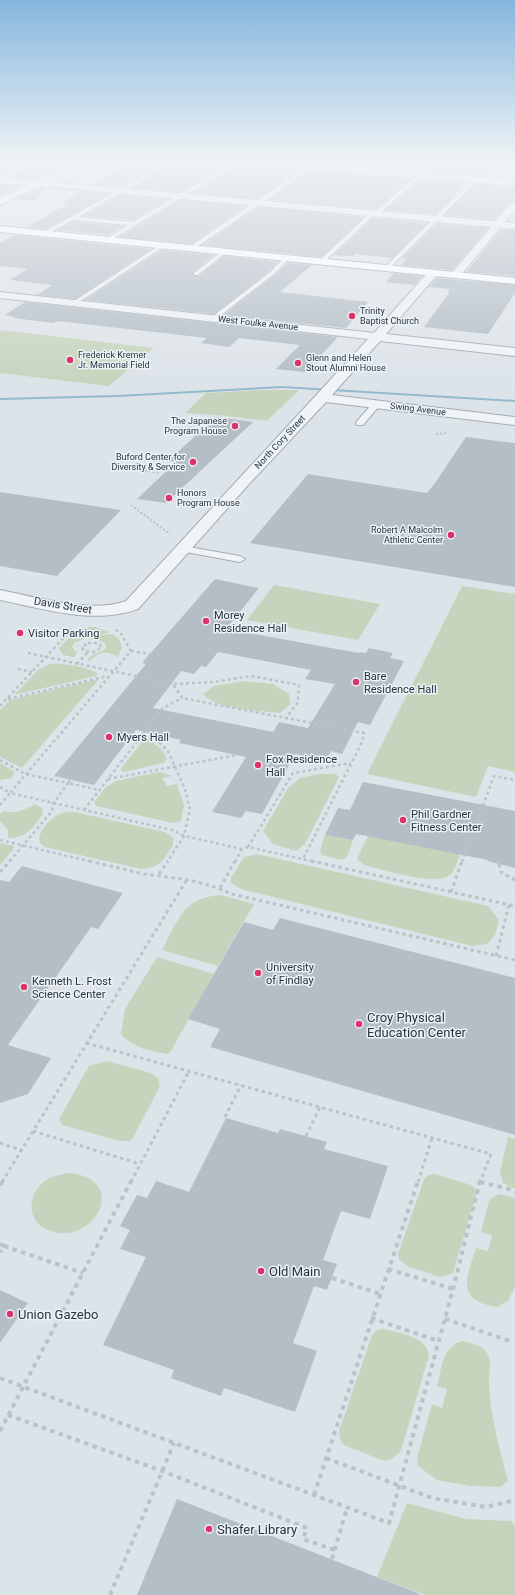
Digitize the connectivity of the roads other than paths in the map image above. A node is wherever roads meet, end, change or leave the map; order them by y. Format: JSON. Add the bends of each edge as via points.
{"nodes":[{"id":1,"x":58,"y":235,"type":"edge"},
{"id":2,"x":115,"y":235,"type":"edge"},
{"id":3,"x":210,"y":235,"type":"edge"},
{"id":4,"x":351,"y":235,"type":"edge"},
{"id":5,"x":420,"y":235,"type":"edge"},
{"id":6,"x":488,"y":235,"type":"edge"},
{"id":7,"x":107,"y":240,"type":"junction"},
{"id":8,"x":162,"y":246,"type":"junction"},
{"id":9,"x":190,"y":249,"type":"junction"},
{"id":10,"x":224,"y":252,"type":"junction"},
{"id":11,"x":287,"y":258,"type":"junction"},
{"id":12,"x":321,"y":262,"type":"junction"},
{"id":13,"x":387,"y":268,"type":"junction"},
{"id":14,"x":433,"y":273,"type":"junction"},
{"id":15,"x":196,"y":274,"type":"dead end"},
{"id":16,"x":455,"y":275,"type":"junction"},
{"id":17,"x":515,"y":281,"type":"edge"},
{"id":18,"x":0,"y":295,"type":"edge"},
{"id":19,"x":74,"y":303,"type":"junction"},
{"id":20,"x":214,"y":318,"type":"junction"},
{"id":21,"x":377,"y":336,"type":"junction"},
{"id":22,"x":515,"y":352,"type":"edge"},
{"id":23,"x":328,"y":391,"type":"junction"},
{"id":24,"x":377,"y":404,"type":"junction"},
{"id":25,"x":515,"y":421,"type":"edge"},
{"id":26,"x":360,"y":423,"type":"dead end"},
{"id":27,"x":186,"y":547,"type":"junction"},
{"id":28,"x":240,"y":559,"type":"dead end"},
{"id":29,"x":0,"y":595,"type":"edge"},
{"id":30,"x":125,"y":609,"type":"joint"}],
"edges":[{"from":1,"to":7,"type":"main road"},
{"from":2,"to":7,"type":"lane"},
{"from":3,"to":9,"type":"lane"},
{"from":4,"to":12,"type":"lane"},
{"from":5,"to":13,"type":"lane"},
{"from":6,"to":16,"type":"street"},
{"from":7,"to":8,"type":"main road"},
{"from":8,"to":9,"type":"main road"},
{"from":8,"to":19,"type":"lane"},
{"from":9,"to":10,"type":"main road"},
{"from":10,"to":11,"type":"main road"},
{"from":10,"to":15,"type":"lane"},
{"from":11,"to":12,"type":"main road"},
{"from":11,"to":20,"type":"lane","via":[[271,274]]},
{"from":12,"to":13,"type":"main road"},
{"from":13,"to":14,"type":"main road"},
{"from":14,"to":16,"type":"main road"},
{"from":14,"to":21,"type":"street","name":"North Cory Street"},
{"from":16,"to":17,"type":"main road"},
{"from":18,"to":19,"type":"street","name":"West Foulke Avenue"},
{"from":19,"to":20,"type":"street","name":"West Foulke Avenue"},
{"from":20,"to":21,"type":"street","name":"West Foulke Avenue"},
{"from":21,"to":22,"type":"street","name":"West Foulke Avenue"},
{"from":21,"to":23,"type":"street","name":"North Cory Street"},
{"from":23,"to":24,"type":"street","name":"Swing Avenue"},
{"from":23,"to":27,"type":"street","name":"North Cory Street"},
{"from":24,"to":25,"type":"street","name":"Swing Avenue"},
{"from":24,"to":26,"type":"lane"},
{"from":27,"to":28,"type":"lane"},
{"from":27,"to":30,"type":"street","name":"North Cory Street","via":[[140,599]]},
{"from":29,"to":30,"type":"street","name":"Davis Street","via":[[97,614]]}]}
